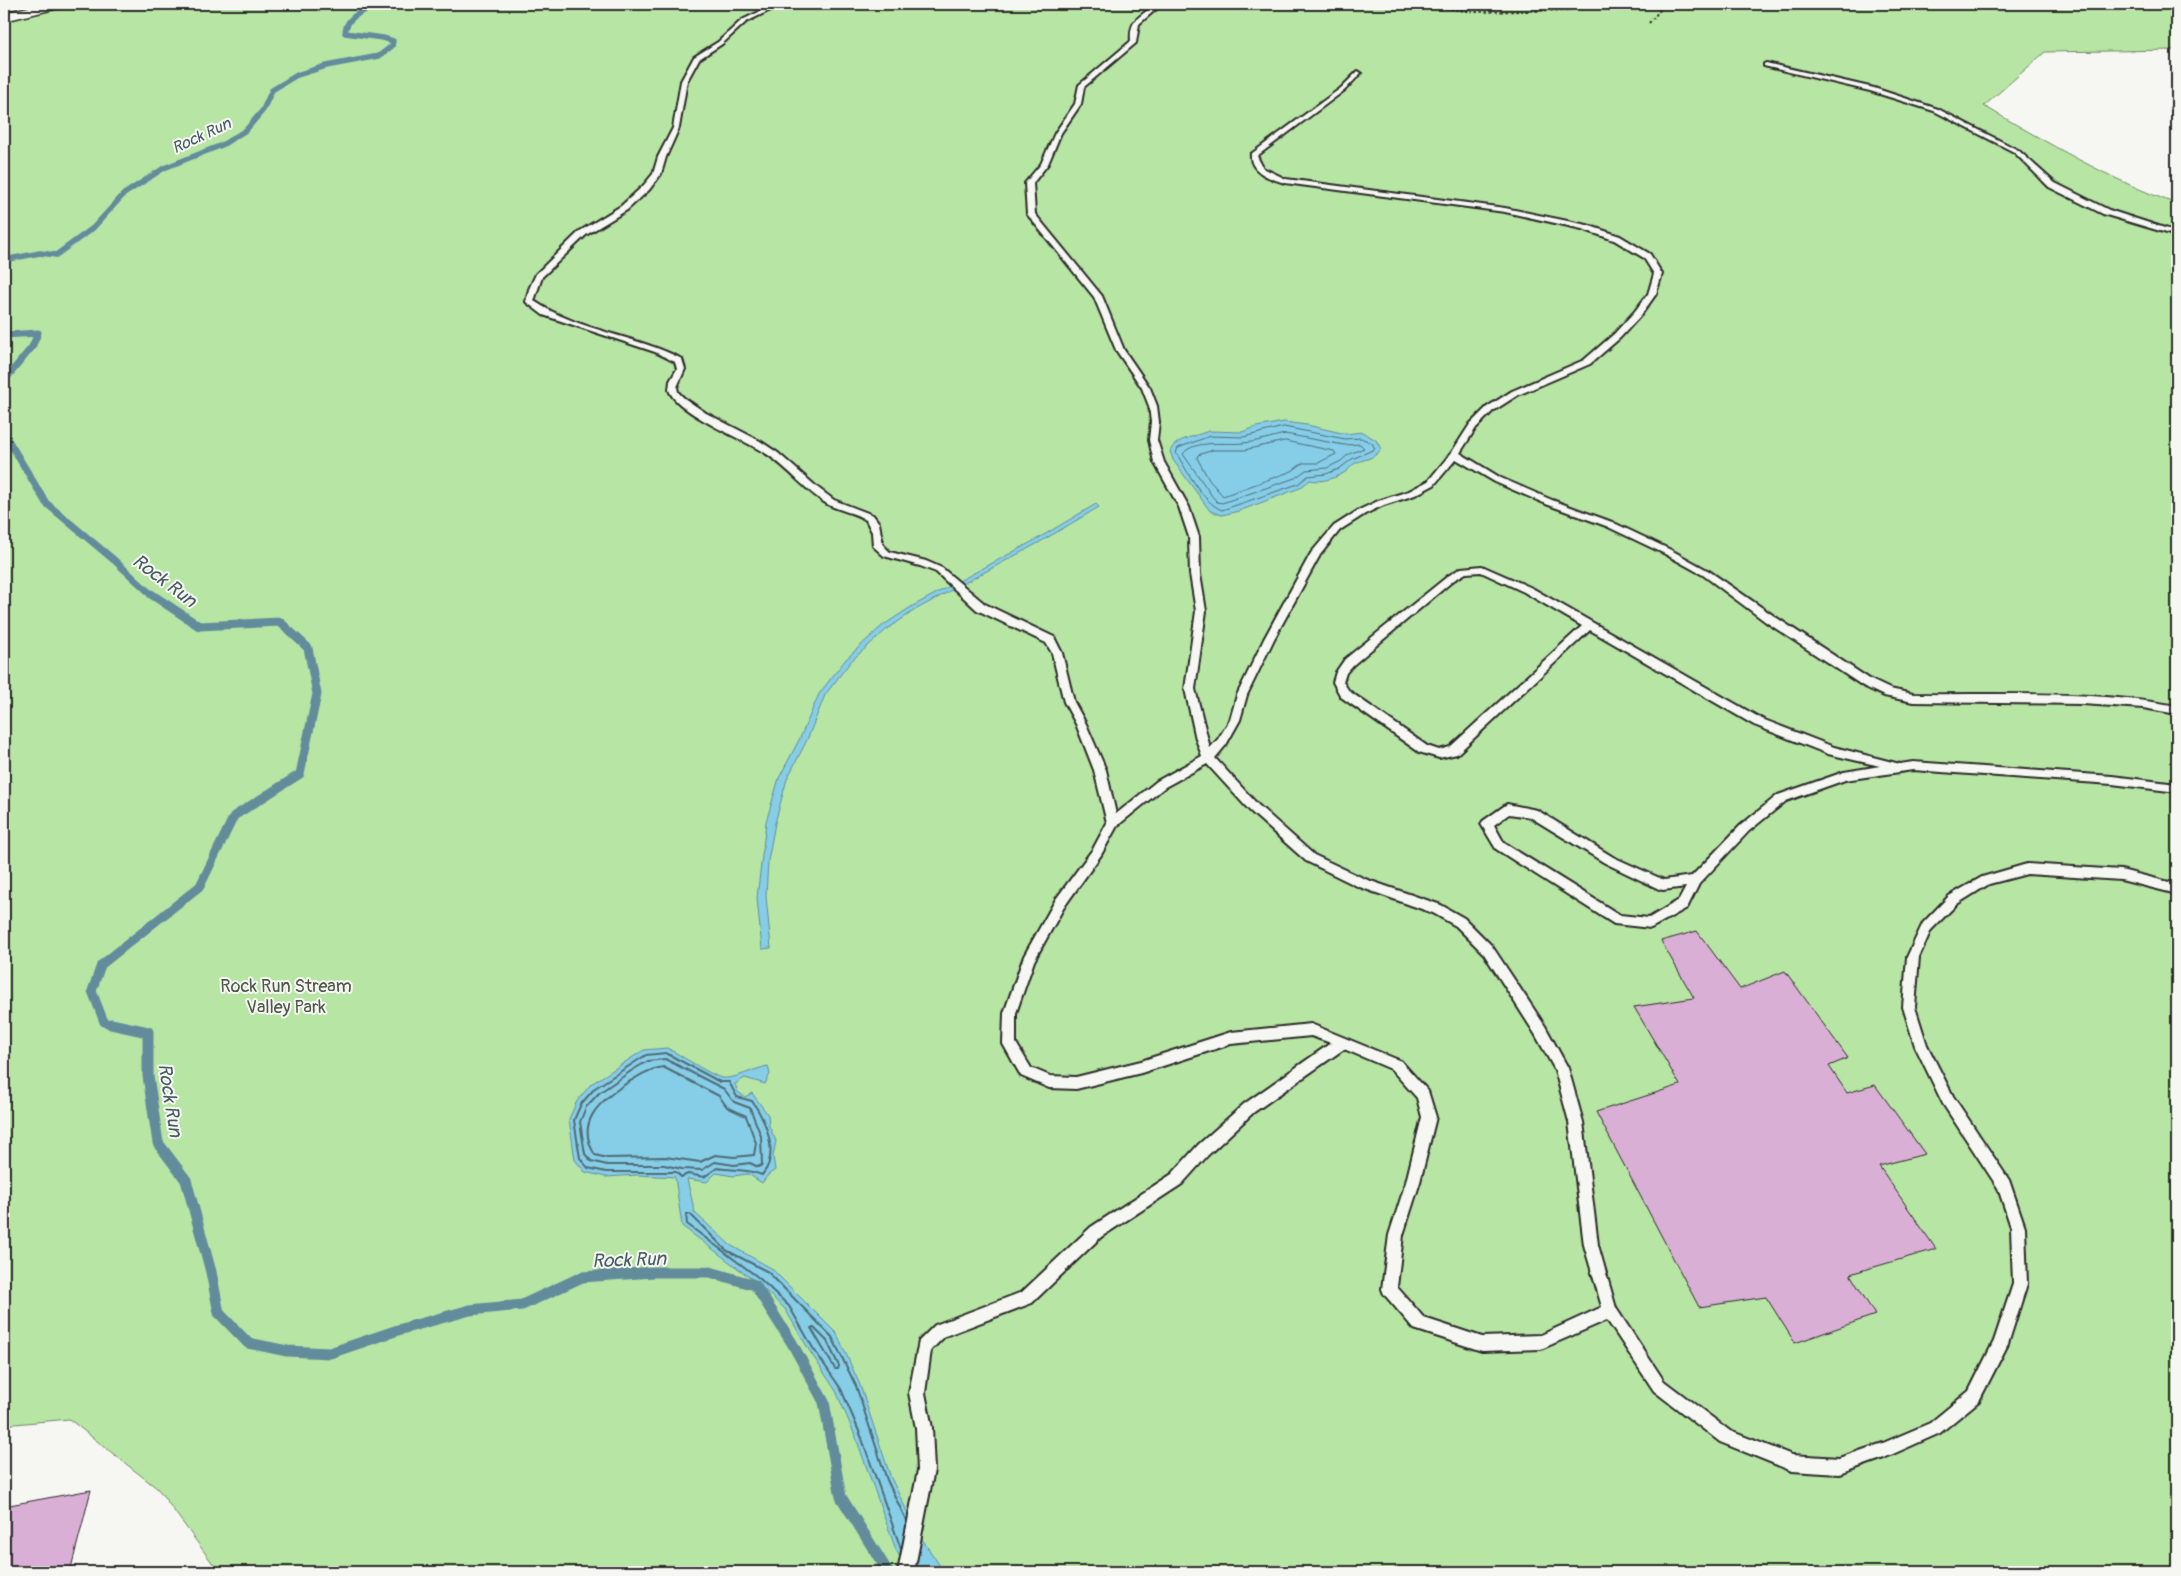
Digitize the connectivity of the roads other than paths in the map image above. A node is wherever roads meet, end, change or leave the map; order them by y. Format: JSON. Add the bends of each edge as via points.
{"nodes":[{"id":1,"x":58,"y":4,"type":"edge"},
{"id":2,"x":780,"y":4,"type":"edge"},
{"id":3,"x":1159,"y":4,"type":"edge"},
{"id":4,"x":4,"y":17,"type":"edge"},
{"id":5,"x":1766,"y":65,"type":"dead end"},
{"id":6,"x":1358,"y":73,"type":"dead end"},
{"id":7,"x":2177,"y":234,"type":"edge"},
{"id":8,"x":1455,"y":454,"type":"junction"},
{"id":9,"x":1588,"y":625,"type":"junction"},
{"id":10,"x":2177,"y":710,"type":"edge"},
{"id":11,"x":1208,"y":758,"type":"junction"},
{"id":12,"x":1902,"y":768,"type":"junction"},
{"id":13,"x":2177,"y":788,"type":"edge"},
{"id":14,"x":1113,"y":823,"type":"junction"},
{"id":15,"x":1695,"y":881,"type":"junction"},
{"id":16,"x":2177,"y":889,"type":"edge"},
{"id":17,"x":1343,"y":1042,"type":"junction"},
{"id":18,"x":1610,"y":1311,"type":"junction"},
{"id":19,"x":906,"y":1572,"type":"edge"}],
"edges":[{"from":1,"to":4,"type":"street"},
{"from":2,"to":14,"type":"lane","via":[[744,21],[696,58],[684,81],[676,128],[657,174],[624,208],[568,246],[539,276],[530,302],[566,322],[670,356],[679,362],[681,369],[672,385],[674,393],[683,402],[787,462],[833,504],[868,516],[876,524],[878,546],[887,554],[939,570],[982,607],[1050,640],[1057,653],[1069,702],[1100,770]]},
{"from":3,"to":11,"type":"lane","via":[[1135,22],[1132,28],[1134,42],[1082,86],[1078,104],[1058,133],[1044,164],[1029,183],[1029,199],[1032,214],[1041,228],[1098,296],[1120,350],[1146,388],[1153,406],[1153,440],[1159,462],[1184,507],[1194,537],[1201,611],[1190,689]]},
{"from":5,"to":7,"type":"lane","via":[[1872,89],[1936,110],[2016,152],[2052,185],[2106,212]]},
{"from":6,"to":8,"type":"lane","via":[[1343,89],[1253,155],[1255,164],[1264,174],[1285,181],[1505,210],[1584,226],[1616,238],[1647,256],[1658,274],[1652,294],[1617,336],[1587,362],[1514,393],[1490,409],[1473,426]]},
{"from":8,"to":10,"type":"lane","via":[[1498,480],[1609,524],[1668,552],[1706,574],[1867,683],[1888,693],[1913,698],[2082,700],[2144,704]]},
{"from":8,"to":11,"type":"lane","via":[[1431,483],[1362,512],[1337,528],[1316,553],[1252,672],[1235,720]]},
{"from":9,"to":9,"type":"lane","via":[[1502,577],[1482,569],[1464,570],[1350,662],[1341,672],[1338,682],[1345,694],[1423,749],[1439,754],[1453,751]]},
{"from":9,"to":12,"type":"lane","via":[[1758,722],[1832,751]]},
{"from":11,"to":14,"type":"lane","via":[[1161,784]]},
{"from":11,"to":18,"type":"lane","via":[[1254,808],[1310,858],[1361,883],[1438,909],[1460,922],[1488,950],[1561,1068],[1576,1122],[1591,1245]]},
{"from":12,"to":13,"type":"lane","via":[[1998,771]]},
{"from":12,"to":15,"type":"lane","via":[[1844,776],[1782,798],[1745,828]]},
{"from":14,"to":17,"type":"lane","via":[[1097,852],[1060,903],[1028,960],[1010,1013],[1009,1044],[1026,1072],[1049,1082],[1076,1082],[1140,1067],[1231,1038],[1310,1030]]},
{"from":15,"to":15,"type":"lane","via":[[1663,885],[1609,860],[1533,813],[1507,809],[1487,824],[1500,846],[1618,920],[1651,924],[1683,904]]},
{"from":16,"to":18,"type":"lane","via":[[2121,875],[2027,869],[1986,880],[1954,900],[1927,927],[1913,957],[1909,1007],[1920,1046],[1948,1100],[2004,1185],[2018,1227],[2020,1284],[2001,1344],[1974,1396],[1935,1428],[1839,1466],[1792,1463],[1725,1437],[1659,1386]]},
{"from":17,"to":18,"type":"lane","via":[[1396,1065],[1423,1094],[1429,1117],[1396,1234],[1389,1289],[1419,1324],[1482,1344],[1541,1342]]},
{"from":17,"to":19,"type":"lane","via":[[1249,1108],[1177,1179],[1096,1232],[1027,1298],[940,1330],[924,1346],[916,1393],[924,1428],[926,1470]]}]}
